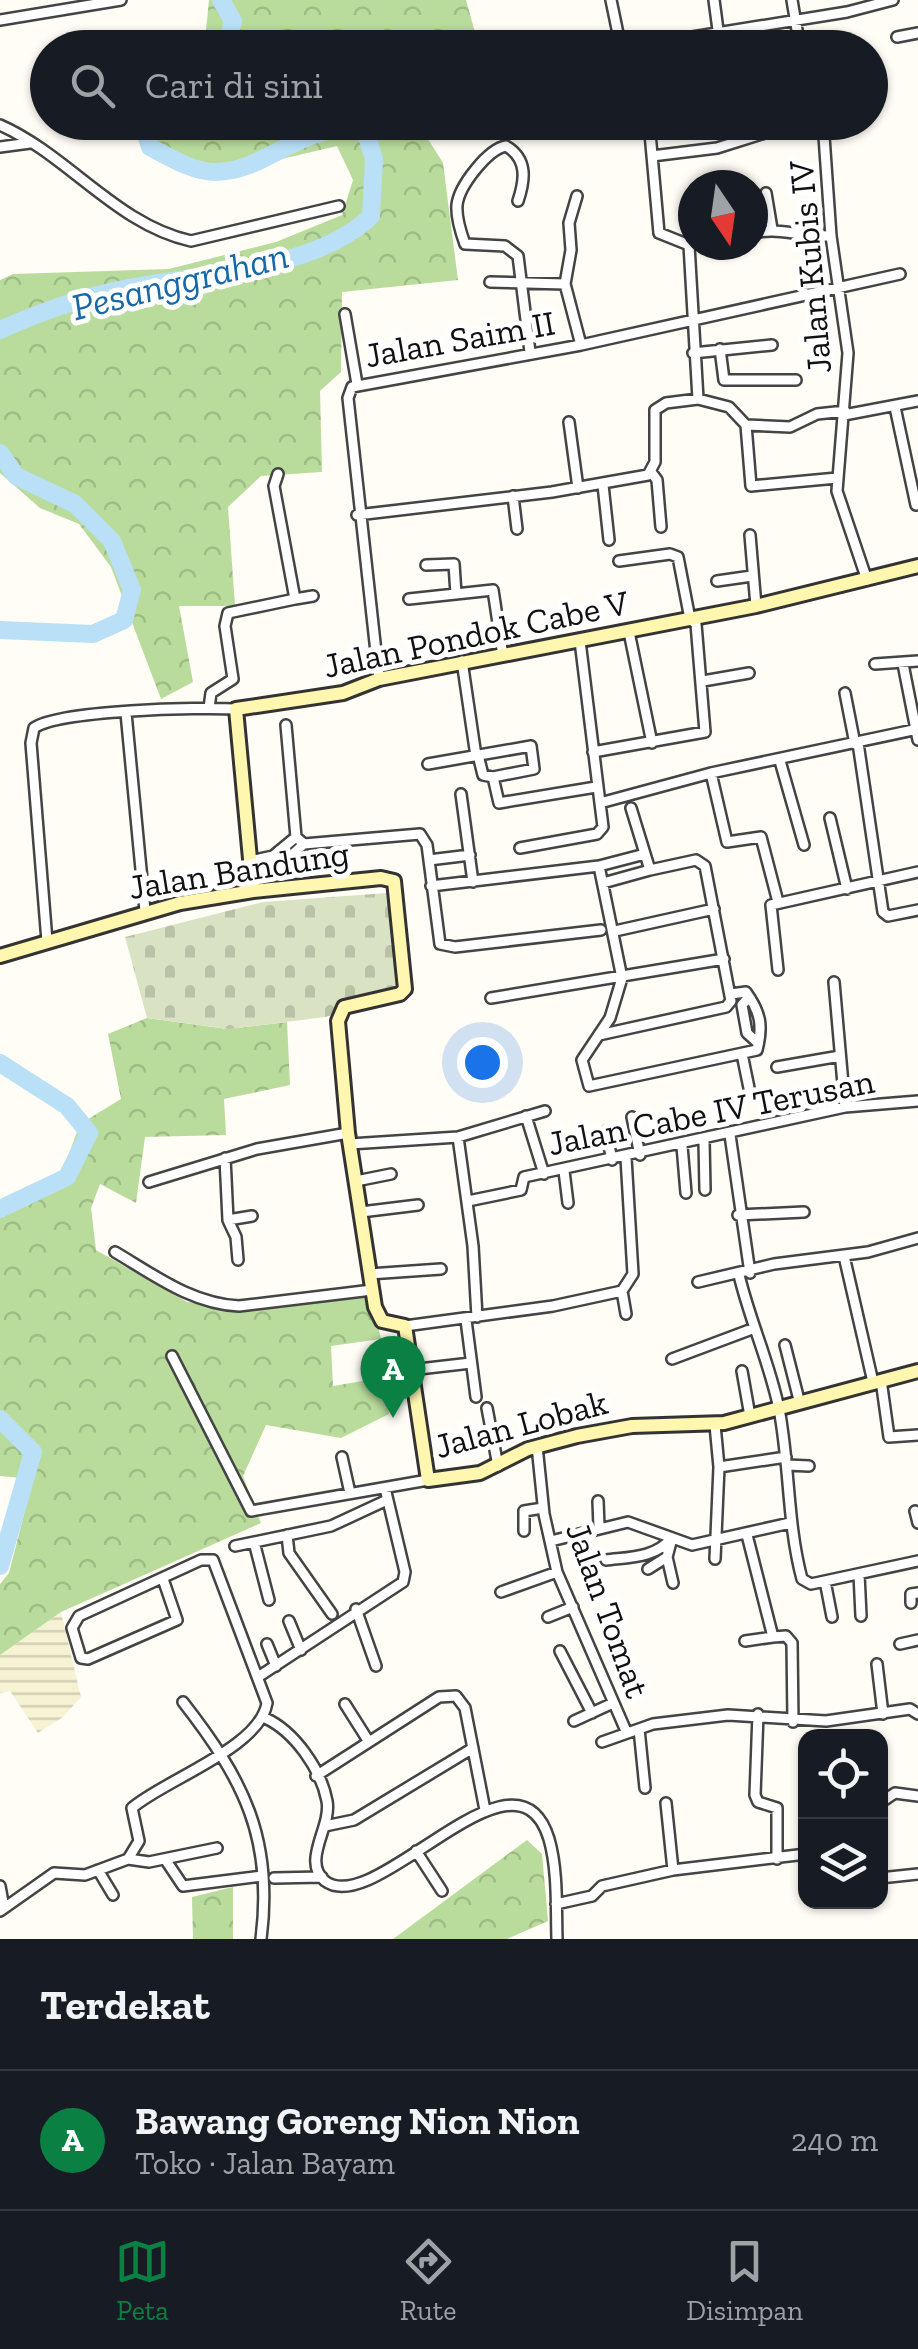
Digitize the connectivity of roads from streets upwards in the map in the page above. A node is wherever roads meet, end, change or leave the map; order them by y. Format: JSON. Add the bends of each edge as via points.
{"nodes":[{"id":1,"x":121,"y":0,"type":"edge"},
{"id":2,"x":611,"y":0,"type":"edge"},
{"id":3,"x":714,"y":0,"type":"edge"},
{"id":4,"x":792,"y":0,"type":"edge"},
{"id":5,"x":893,"y":0,"type":"edge"},
{"id":6,"x":0,"y":20,"type":"edge"},
{"id":7,"x":794,"y":21,"type":"junction"},
{"id":8,"x":618,"y":30,"type":"edge"},
{"id":9,"x":718,"y":30,"type":"joint"},
{"id":10,"x":796,"y":30,"type":"edge"},
{"id":11,"x":918,"y":33,"type":"edge"},
{"id":12,"x":897,"y":37,"type":"dead end"},
{"id":13,"x":0,"y":125,"type":"edge"},
{"id":14,"x":651,"y":140,"type":"edge"},
{"id":15,"x":738,"y":140,"type":"edge"},
{"id":16,"x":824,"y":140,"type":"edge"},
{"id":17,"x":33,"y":142,"type":"junction"},
{"id":18,"x":0,"y":146,"type":"edge"},
{"id":19,"x":652,"y":156,"type":"junction"},
{"id":20,"x":577,"y":196,"type":"dead end"},
{"id":21,"x":518,"y":201,"type":"dead end"},
{"id":22,"x":768,"y":205,"type":"edge"},
{"id":23,"x":339,"y":206,"type":"dead end"},
{"id":24,"x":772,"y":229,"type":"junction"},
{"id":25,"x":768,"y":230,"type":"edge"},
{"id":26,"x":831,"y":236,"type":"junction"},
{"id":27,"x":678,"y":240,"type":"edge"},
{"id":28,"x":691,"y":260,"type":"edge"},
{"id":29,"x":900,"y":274,"type":"dead end"},
{"id":30,"x":490,"y":282,"type":"dead end"},
{"id":31,"x":521,"y":282,"type":"junction"},
{"id":32,"x":565,"y":284,"type":"junction"},
{"id":33,"x":841,"y":286,"type":"junction"},
{"id":34,"x":345,"y":314,"type":"dead end"},
{"id":35,"x":690,"y":319,"type":"junction"},
{"id":36,"x":581,"y":345,"type":"junction"},
{"id":37,"x":772,"y":345,"type":"dead end"},
{"id":38,"x":720,"y":348,"type":"junction"},
{"id":39,"x":530,"y":352,"type":"junction"},
{"id":40,"x":693,"y":353,"type":"junction"},
{"id":41,"x":796,"y":380,"type":"dead end"},
{"id":42,"x":357,"y":384,"type":"junction"},
{"id":43,"x":698,"y":399,"type":"junction"},
{"id":44,"x":918,"y":401,"type":"edge"},
{"id":45,"x":895,"y":407,"type":"junction"},
{"id":46,"x":844,"y":412,"type":"junction"},
{"id":47,"x":570,"y":422,"type":"dead end"},
{"id":48,"x":746,"y":425,"type":"junction"},
{"id":49,"x":651,"y":472,"type":"junction"},
{"id":50,"x":278,"y":474,"type":"dead end"},
{"id":51,"x":837,"y":478,"type":"junction"},
{"id":52,"x":603,"y":485,"type":"junction"},
{"id":53,"x":578,"y":488,"type":"junction"},
{"id":54,"x":512,"y":496,"type":"junction"},
{"id":55,"x":917,"y":508,"type":"edge"},
{"id":56,"x":358,"y":515,"type":"junction"},
{"id":57,"x":661,"y":526,"type":"dead end"},
{"id":58,"x":517,"y":528,"type":"dead end"},
{"id":59,"x":750,"y":534,"type":"dead end"},
{"id":60,"x":609,"y":540,"type":"dead end"},
{"id":61,"x":619,"y":560,"type":"dead end"},
{"id":62,"x":426,"y":565,"type":"dead end"},
{"id":63,"x":918,"y":566,"type":"edge"},
{"id":64,"x":752,"y":576,"type":"junction"},
{"id":65,"x":868,"y":580,"type":"junction"},
{"id":66,"x":717,"y":581,"type":"dead end"},
{"id":67,"x":456,"y":594,"type":"junction"},
{"id":68,"x":313,"y":596,"type":"dead end"},
{"id":69,"x":295,"y":599,"type":"junction"},
{"id":70,"x":409,"y":599,"type":"dead end"},
{"id":71,"x":756,"y":606,"type":"junction"},
{"id":72,"x":690,"y":619,"type":"junction"},
{"id":73,"x":629,"y":632,"type":"junction"},
{"id":74,"x":580,"y":641,"type":"junction"},
{"id":75,"x":504,"y":656,"type":"junction"},
{"id":76,"x":462,"y":661,"type":"junction"},
{"id":77,"x":918,"y":662,"type":"edge"},
{"id":78,"x":875,"y":664,"type":"dead end"},
{"id":79,"x":903,"y":664,"type":"junction"},
{"id":80,"x":749,"y":673,"type":"dead end"},
{"id":81,"x":379,"y":679,"type":"junction"},
{"id":82,"x":703,"y":681,"type":"junction"},
{"id":83,"x":845,"y":693,"type":"dead end"},
{"id":84,"x":209,"y":708,"type":"junction"},
{"id":85,"x":236,"y":709,"type":"junction"},
{"id":86,"x":126,"y":713,"type":"junction"},
{"id":87,"x":286,"y":725,"type":"dead end"},
{"id":88,"x":917,"y":733,"type":"edge"},
{"id":89,"x":652,"y":743,"type":"junction"},
{"id":90,"x":857,"y":743,"type":"junction"},
{"id":91,"x":593,"y":752,"type":"junction"},
{"id":92,"x":477,"y":756,"type":"junction"},
{"id":93,"x":780,"y":761,"type":"junction"},
{"id":94,"x":428,"y":764,"type":"dead end"},
{"id":95,"x":711,"y":773,"type":"junction"},
{"id":96,"x":493,"y":778,"type":"junction"},
{"id":97,"x":596,"y":787,"type":"junction"},
{"id":98,"x":461,"y":794,"type":"dead end"},
{"id":99,"x":600,"y":803,"type":"junction"},
{"id":100,"x":631,"y":808,"type":"dead end"},
{"id":101,"x":830,"y":818,"type":"dead end"},
{"id":102,"x":300,"y":840,"type":"junction"},
{"id":103,"x":804,"y":845,"type":"dead end"},
{"id":104,"x":520,"y":848,"type":"dead end"},
{"id":105,"x":645,"y":854,"type":"junction"},
{"id":106,"x":470,"y":855,"type":"junction"},
{"id":107,"x":429,"y":860,"type":"junction"},
{"id":108,"x":599,"y":866,"type":"junction"},
{"id":109,"x":251,"y":867,"type":"junction"},
{"id":110,"x":650,"y":870,"type":"junction"},
{"id":111,"x":918,"y":872,"type":"edge"},
{"id":112,"x":473,"y":882,"type":"junction"},
{"id":113,"x":878,"y":882,"type":"junction"},
{"id":114,"x":603,"y":883,"type":"junction"},
{"id":115,"x":430,"y":886,"type":"junction"},
{"id":116,"x":847,"y":889,"type":"junction"},
{"id":117,"x":253,"y":890,"type":"junction"},
{"id":118,"x":774,"y":904,"type":"junction"},
{"id":119,"x":714,"y":909,"type":"junction"},
{"id":120,"x":918,"y":910,"type":"edge"},
{"id":121,"x":145,"y":911,"type":"junction"},
{"id":122,"x":601,"y":930,"type":"dead end"},
{"id":123,"x":615,"y":931,"type":"junction"},
{"id":124,"x":47,"y":941,"type":"junction"},
{"id":125,"x":0,"y":956,"type":"edge"},
{"id":126,"x":724,"y":959,"type":"junction"},
{"id":127,"x":778,"y":970,"type":"dead end"},
{"id":128,"x":622,"y":978,"type":"junction"},
{"id":129,"x":834,"y":982,"type":"dead end"},
{"id":130,"x":730,"y":994,"type":"junction"},
{"id":131,"x":491,"y":998,"type":"dead end"},
{"id":132,"x":749,"y":998,"type":"junction"},
{"id":133,"x":599,"y":1036,"type":"junction"},
{"id":134,"x":758,"y":1043,"type":"junction"},
{"id":135,"x":742,"y":1054,"type":"junction"},
{"id":136,"x":840,"y":1056,"type":"junction"},
{"id":137,"x":777,"y":1067,"type":"dead end"},
{"id":138,"x":749,"y":1088,"type":"dead end"},
{"id":139,"x":918,"y":1101,"type":"edge"},
{"id":140,"x":845,"y":1107,"type":"junction"},
{"id":141,"x":545,"y":1111,"type":"dead end"},
{"id":142,"x":526,"y":1116,"type":"junction"},
{"id":143,"x":632,"y":1117,"type":"dead end"},
{"id":144,"x":606,"y":1131,"type":"dead end"},
{"id":145,"x":730,"y":1135,"type":"junction"},
{"id":146,"x":458,"y":1137,"type":"junction"},
{"id":147,"x":349,"y":1138,"type":"junction"},
{"id":148,"x":704,"y":1141,"type":"junction"},
{"id":149,"x":682,"y":1146,"type":"junction"},
{"id":150,"x":640,"y":1155,"type":"junction"},
{"id":151,"x":225,"y":1158,"type":"junction"},
{"id":152,"x":626,"y":1158,"type":"junction"},
{"id":153,"x":612,"y":1160,"type":"junction"},
{"id":154,"x":564,"y":1171,"type":"junction"},
{"id":155,"x":391,"y":1174,"type":"dead end"},
{"id":156,"x":544,"y":1174,"type":"junction"},
{"id":157,"x":356,"y":1181,"type":"junction"},
{"id":158,"x":149,"y":1182,"type":"dead end"},
{"id":159,"x":705,"y":1190,"type":"dead end"},
{"id":160,"x":686,"y":1194,"type":"dead end"},
{"id":161,"x":468,"y":1201,"type":"junction"},
{"id":162,"x":568,"y":1203,"type":"dead end"},
{"id":163,"x":418,"y":1205,"type":"dead end"},
{"id":164,"x":361,"y":1212,"type":"junction"},
{"id":165,"x":804,"y":1212,"type":"dead end"},
{"id":166,"x":738,"y":1214,"type":"junction"},
{"id":167,"x":252,"y":1216,"type":"dead end"},
{"id":168,"x":228,"y":1220,"type":"junction"},
{"id":169,"x":918,"y":1238,"type":"edge"},
{"id":170,"x":115,"y":1252,"type":"dead end"},
{"id":171,"x":844,"y":1256,"type":"junction"},
{"id":172,"x":238,"y":1260,"type":"dead end"},
{"id":173,"x":441,"y":1270,"type":"dead end"},
{"id":174,"x":369,"y":1274,"type":"junction"},
{"id":175,"x":744,"y":1274,"type":"junction"},
{"id":176,"x":698,"y":1282,"type":"dead end"},
{"id":177,"x":372,"y":1290,"type":"junction"},
{"id":178,"x":622,"y":1291,"type":"junction"},
{"id":179,"x":626,"y":1314,"type":"dead end"},
{"id":180,"x":472,"y":1318,"type":"junction"},
{"id":181,"x":405,"y":1326,"type":"junction"},
{"id":182,"x":752,"y":1329,"type":"junction"},
{"id":183,"x":785,"y":1345,"type":"dead end"},
{"id":184,"x":172,"y":1356,"type":"dead end"},
{"id":185,"x":672,"y":1359,"type":"dead end"},
{"id":186,"x":471,"y":1363,"type":"junction"},
{"id":187,"x":410,"y":1370,"type":"junction"},
{"id":188,"x":742,"y":1371,"type":"dead end"},
{"id":189,"x":918,"y":1371,"type":"edge"},
{"id":190,"x":877,"y":1381,"type":"junction"},
{"id":191,"x":476,"y":1397,"type":"dead end"},
{"id":192,"x":800,"y":1400,"type":"junction"},
{"id":193,"x":779,"y":1405,"type":"junction"},
{"id":194,"x":487,"y":1408,"type":"dead end"},
{"id":195,"x":750,"y":1416,"type":"junction"},
{"id":196,"x":715,"y":1425,"type":"junction"},
{"id":197,"x":918,"y":1435,"type":"edge"},
{"id":198,"x":536,"y":1446,"type":"junction"},
{"id":199,"x":342,"y":1456,"type":"dead end"},
{"id":200,"x":786,"y":1461,"type":"junction"},
{"id":201,"x":498,"y":1466,"type":"junction"},
{"id":202,"x":810,"y":1466,"type":"dead end"},
{"id":203,"x":719,"y":1467,"type":"junction"},
{"id":204,"x":428,"y":1480,"type":"junction"},
{"id":205,"x":350,"y":1493,"type":"junction"},
{"id":206,"x":386,"y":1494,"type":"junction"},
{"id":207,"x":598,"y":1501,"type":"dead end"},
{"id":208,"x":543,"y":1508,"type":"junction"},
{"id":209,"x":915,"y":1511,"type":"dead end"},
{"id":210,"x":790,"y":1523,"type":"junction"},
{"id":211,"x":918,"y":1523,"type":"edge"},
{"id":212,"x":599,"y":1527,"type":"junction"},
{"id":213,"x":524,"y":1532,"type":"dead end"},
{"id":214,"x":287,"y":1535,"type":"junction"},
{"id":215,"x":748,"y":1535,"type":"junction"},
{"id":216,"x":718,"y":1536,"type":"junction"},
{"id":217,"x":672,"y":1538,"type":"junction"},
{"id":218,"x":551,"y":1540,"type":"junction"},
{"id":219,"x":254,"y":1542,"type":"junction"},
{"id":220,"x":235,"y":1546,"type":"dead end"},
{"id":221,"x":666,"y":1558,"type":"junction"},
{"id":222,"x":715,"y":1559,"type":"dead end"},
{"id":223,"x":606,"y":1560,"type":"dead end"},
{"id":224,"x":918,"y":1561,"type":"edge"},
{"id":225,"x":648,"y":1569,"type":"dead end"},
{"id":226,"x":558,"y":1572,"type":"junction"},
{"id":227,"x":859,"y":1574,"type":"junction"},
{"id":228,"x":163,"y":1579,"type":"junction"},
{"id":229,"x":825,"y":1581,"type":"junction"},
{"id":230,"x":673,"y":1583,"type":"dead end"},
{"id":231,"x":503,"y":1588,"type":"dead end"},
{"id":232,"x":918,"y":1592,"type":"edge"},
{"id":233,"x":269,"y":1600,"type":"dead end"},
{"id":234,"x":911,"y":1603,"type":"dead end"},
{"id":235,"x":573,"y":1607,"type":"junction"},
{"id":236,"x":356,"y":1609,"type":"junction"},
{"id":237,"x":332,"y":1614,"type":"dead end"},
{"id":238,"x":862,"y":1616,"type":"dead end"},
{"id":239,"x":548,"y":1617,"type":"dead end"},
{"id":240,"x":832,"y":1617,"type":"dead end"},
{"id":241,"x":289,"y":1621,"type":"dead end"},
{"id":242,"x":773,"y":1638,"type":"junction"},
{"id":243,"x":918,"y":1640,"type":"edge"},
{"id":244,"x":745,"y":1641,"type":"dead end"},
{"id":245,"x":267,"y":1644,"type":"dead end"},
{"id":246,"x":900,"y":1644,"type":"dead end"},
{"id":247,"x":301,"y":1650,"type":"junction"},
{"id":248,"x":560,"y":1651,"type":"dead end"},
{"id":249,"x":877,"y":1664,"type":"dead end"},
{"id":250,"x":276,"y":1666,"type":"junction"},
{"id":251,"x":376,"y":1666,"type":"dead end"},
{"id":252,"x":258,"y":1677,"type":"junction"},
{"id":253,"x":183,"y":1702,"type":"dead end"},
{"id":254,"x":613,"y":1703,"type":"junction"},
{"id":255,"x":345,"y":1704,"type":"dead end"},
{"id":256,"x":592,"y":1713,"type":"junction"},
{"id":257,"x":758,"y":1714,"type":"junction"},
{"id":258,"x":884,"y":1714,"type":"junction"},
{"id":259,"x":918,"y":1714,"type":"edge"},
{"id":260,"x":264,"y":1718,"type":"junction"},
{"id":261,"x":574,"y":1721,"type":"dead end"},
{"id":262,"x":793,"y":1722,"type":"junction"},
{"id":263,"x":639,"y":1729,"type":"junction"},
{"id":264,"x":626,"y":1731,"type":"junction"},
{"id":265,"x":369,"y":1742,"type":"junction"},
{"id":266,"x":602,"y":1742,"type":"dead end"},
{"id":267,"x":473,"y":1748,"type":"junction"},
{"id":268,"x":224,"y":1754,"type":"junction"},
{"id":269,"x":316,"y":1776,"type":"junction"},
{"id":270,"x":645,"y":1788,"type":"dead end"},
{"id":271,"x":918,"y":1796,"type":"edge"},
{"id":272,"x":888,"y":1798,"type":"edge"},
{"id":273,"x":666,"y":1803,"type":"dead end"},
{"id":274,"x":485,"y":1810,"type":"junction"},
{"id":275,"x":326,"y":1826,"type":"junction"},
{"id":276,"x":217,"y":1848,"type":"dead end"},
{"id":277,"x":416,"y":1851,"type":"junction"},
{"id":278,"x":798,"y":1855,"type":"edge"},
{"id":279,"x":128,"y":1859,"type":"junction"},
{"id":280,"x":165,"y":1859,"type":"junction"},
{"id":281,"x":778,"y":1859,"type":"junction"},
{"id":282,"x":98,"y":1870,"type":"junction"},
{"id":283,"x":673,"y":1870,"type":"junction"},
{"id":284,"x":918,"y":1874,"type":"edge"},
{"id":285,"x":262,"y":1876,"type":"junction"},
{"id":286,"x":322,"y":1877,"type":"junction"},
{"id":287,"x":888,"y":1877,"type":"edge"},
{"id":288,"x":274,"y":1878,"type":"dead end"},
{"id":289,"x":0,"y":1886,"type":"edge"},
{"id":290,"x":442,"y":1891,"type":"dead end"},
{"id":291,"x":114,"y":1895,"type":"dead end"},
{"id":292,"x":556,"y":1904,"type":"junction"},
{"id":293,"x":2,"y":1909,"type":"edge"},
{"id":294,"x":261,"y":1939,"type":"edge"},
{"id":295,"x":557,"y":1939,"type":"edge"}],
"edges":[{"from":1,"to":6,"type":"street"},
{"from":2,"to":8,"type":"street"},
{"from":3,"to":9,"type":"street"},
{"from":4,"to":7,"type":"street"},
{"from":5,"to":7,"type":"street"},
{"from":7,"to":9,"type":"street"},
{"from":7,"to":10,"type":"street"},
{"from":11,"to":12,"type":"street"},
{"from":13,"to":17,"type":"street"},
{"from":14,"to":19,"type":"street"},
{"from":15,"to":19,"type":"street"},
{"from":16,"to":26,"type":"street","name":"Jalan Kubis IV"},
{"from":17,"to":18,"type":"street"},
{"from":17,"to":23,"type":"street","via":[[140,220],[192,241]]},
{"from":19,"to":27,"type":"street","via":[[658,233]]},
{"from":20,"to":32,"type":"street"},
{"from":21,"to":31,"type":"street","via":[[523,168],[506,146],[492,150],[457,207],[465,244],[513,249]]},
{"from":22,"to":24,"type":"street"},
{"from":24,"to":25,"type":"street"},
{"from":24,"to":26,"type":"street"},
{"from":26,"to":33,"type":"street","name":"Jalan Kubis IV"},
{"from":28,"to":35,"type":"street"},
{"from":29,"to":33,"type":"street","name":"Jalan Saim II"},
{"from":30,"to":31,"type":"street"},
{"from":31,"to":32,"type":"street"},
{"from":31,"to":39,"type":"street"},
{"from":32,"to":36,"type":"street"},
{"from":33,"to":35,"type":"street","name":"Jalan Saim II"},
{"from":33,"to":46,"type":"street","name":"Jalan Kubis IV","via":[[848,353]]},
{"from":34,"to":42,"type":"street"},
{"from":35,"to":36,"type":"street","name":"Jalan Saim II"},
{"from":35,"to":40,"type":"street"},
{"from":36,"to":39,"type":"street","name":"Jalan Saim II"},
{"from":37,"to":38,"type":"street"},
{"from":38,"to":40,"type":"street"},
{"from":38,"to":41,"type":"street","via":[[724,380]]},
{"from":39,"to":42,"type":"street","name":"Jalan Saim II"},
{"from":40,"to":43,"type":"street"},
{"from":42,"to":56,"type":"street","name":"Jalan Saim II","via":[[348,398]]},
{"from":43,"to":48,"type":"street","via":[[729,407]]},
{"from":43,"to":49,"type":"street","via":[[655,410]]},
{"from":44,"to":45,"type":"street"},
{"from":45,"to":46,"type":"street"},
{"from":45,"to":55,"type":"street"},
{"from":46,"to":48,"type":"street","via":[[817,414],[790,427]]},
{"from":46,"to":51,"type":"street","name":"Jalan Kubis IV"},
{"from":47,"to":53,"type":"street"},
{"from":48,"to":51,"type":"street","via":[[751,486]]},
{"from":49,"to":52,"type":"street"},
{"from":49,"to":57,"type":"street"},
{"from":50,"to":69,"type":"street","via":[[274,486]]},
{"from":51,"to":65,"type":"street","name":"Jalan Kubis IV","via":[[840,508]]},
{"from":52,"to":53,"type":"street"},
{"from":52,"to":60,"type":"street"},
{"from":53,"to":54,"type":"street"},
{"from":54,"to":56,"type":"street"},
{"from":54,"to":58,"type":"street"},
{"from":56,"to":81,"type":"street","name":"Jalan Saim II"},
{"from":59,"to":64,"type":"street"},
{"from":61,"to":72,"type":"street","via":[[675,554]]},
{"from":62,"to":67,"type":"street","via":[[454,564]]},
{"from":63,"to":65,"type":"street","name":"Jalan Pondok Cabe V"},
{"from":64,"to":66,"type":"street"},
{"from":64,"to":71,"type":"street"},
{"from":65,"to":71,"type":"street","name":"Jalan Pondok Cabe V"},
{"from":67,"to":70,"type":"street"},
{"from":67,"to":75,"type":"street","via":[[495,592]]},
{"from":68,"to":69,"type":"street"},
{"from":69,"to":84,"type":"street","via":[[228,613],[233,680],[211,693]]},
{"from":71,"to":72,"type":"street","name":"Jalan Pondok Cabe V"},
{"from":72,"to":73,"type":"street","name":"Jalan Pondok Cabe V"},
{"from":72,"to":82,"type":"street"},
{"from":73,"to":74,"type":"street","name":"Jalan Pondok Cabe V"},
{"from":73,"to":89,"type":"street"},
{"from":74,"to":75,"type":"street","name":"Jalan Pondok Cabe V"},
{"from":74,"to":91,"type":"street"},
{"from":75,"to":76,"type":"street","name":"Jalan Pondok Cabe V"},
{"from":76,"to":81,"type":"street","name":"Jalan Pondok Cabe V"},
{"from":76,"to":92,"type":"street"},
{"from":77,"to":79,"type":"street"},
{"from":78,"to":79,"type":"street"},
{"from":79,"to":88,"type":"street"},
{"from":80,"to":82,"type":"street"},
{"from":81,"to":85,"type":"street","name":"Jalan Pondok Cabe V","via":[[343,693]]},
{"from":82,"to":89,"type":"street","via":[[705,732]]},
{"from":83,"to":90,"type":"street"},
{"from":84,"to":85,"type":"street","name":"Jalan Pondok Cabe V"},
{"from":84,"to":86,"type":"street","name":"Jalan Pondok Cabe V"},
{"from":85,"to":109,"type":"street"},
{"from":86,"to":121,"type":"street"},
{"from":86,"to":124,"type":"street","name":"Jalan Pondok Cabe V","via":[[40,723],[32,732]]},
{"from":87,"to":102,"type":"street"},
{"from":88,"to":90,"type":"street"},
{"from":89,"to":91,"type":"street"},
{"from":90,"to":93,"type":"street"},
{"from":90,"to":113,"type":"street"},
{"from":91,"to":97,"type":"street"},
{"from":92,"to":94,"type":"street"},
{"from":92,"to":96,"type":"street","via":[[483,775]]},
{"from":92,"to":96,"type":"street","via":[[531,746],[534,768]]},
{"from":93,"to":95,"type":"street"},
{"from":93,"to":103,"type":"street"},
{"from":95,"to":99,"type":"street"},
{"from":95,"to":118,"type":"street","via":[[727,842],[762,837]]},
{"from":96,"to":97,"type":"street","via":[[505,806]]},
{"from":97,"to":99,"type":"street"},
{"from":98,"to":106,"type":"street"},
{"from":99,"to":104,"type":"street","via":[[603,827],[597,834]]},
{"from":100,"to":105,"type":"street"},
{"from":101,"to":116,"type":"street"},
{"from":102,"to":107,"type":"street","via":[[411,832],[426,838]]},
{"from":102,"to":109,"type":"street","via":[[277,868]]},
{"from":105,"to":108,"type":"street"},
{"from":105,"to":110,"type":"street"},
{"from":106,"to":107,"type":"street"},
{"from":106,"to":112,"type":"street"},
{"from":107,"to":115,"type":"street"},
{"from":108,"to":112,"type":"street"},
{"from":108,"to":114,"type":"street"},
{"from":109,"to":117,"type":"street"},
{"from":110,"to":114,"type":"street"},
{"from":110,"to":119,"type":"street","via":[[702,861]]},
{"from":111,"to":113,"type":"street"},
{"from":112,"to":115,"type":"street"},
{"from":113,"to":116,"type":"street"},
{"from":113,"to":120,"type":"street","via":[[886,916]]},
{"from":114,"to":123,"type":"street"},
{"from":115,"to":122,"type":"street","via":[[436,938],[446,946]]},
{"from":116,"to":118,"type":"street"},
{"from":117,"to":121,"type":"street","name":"Jalan Bandung"},
{"from":117,"to":147,"type":"street","name":"Jalan Bandung","via":[[394,882],[405,989],[344,1007],[338,1015]]},
{"from":118,"to":127,"type":"street"},
{"from":119,"to":123,"type":"street"},
{"from":119,"to":126,"type":"street"},
{"from":121,"to":124,"type":"street","name":"Jalan Bandung"},
{"from":123,"to":128,"type":"street"},
{"from":124,"to":125,"type":"street","name":"Jalan Bandung"},
{"from":126,"to":128,"type":"street"},
{"from":126,"to":130,"type":"street"},
{"from":128,"to":131,"type":"street"},
{"from":128,"to":133,"type":"street"},
{"from":129,"to":136,"type":"street"},
{"from":130,"to":132,"type":"street","via":[[746,992]]},
{"from":130,"to":133,"type":"street","via":[[726,1007]]},
{"from":132,"to":134,"type":"street","via":[[759,1008]]},
{"from":132,"to":134,"type":"street","via":[[742,1005],[747,1033]]},
{"from":133,"to":135,"type":"street","via":[[582,1060],[592,1087]]},
{"from":134,"to":135,"type":"street"},
{"from":135,"to":138,"type":"street"},
{"from":136,"to":137,"type":"street"},
{"from":136,"to":140,"type":"street"},
{"from":139,"to":140,"type":"street","name":"Jalan Cabe IV Terusan"},
{"from":140,"to":145,"type":"street","name":"Jalan Cabe IV Terusan"},
{"from":141,"to":142,"type":"street"},
{"from":142,"to":146,"type":"street"},
{"from":142,"to":156,"type":"street"},
{"from":143,"to":150,"type":"street"},
{"from":144,"to":153,"type":"street"},
{"from":145,"to":148,"type":"street","name":"Jalan Cabe IV Terusan"},
{"from":145,"to":166,"type":"street"},
{"from":146,"to":147,"type":"street"},
{"from":146,"to":161,"type":"street"},
{"from":147,"to":151,"type":"street"},
{"from":147,"to":157,"type":"street","name":"Jalan Bandung"},
{"from":148,"to":149,"type":"street","name":"Jalan Cabe IV Terusan"},
{"from":148,"to":159,"type":"street"},
{"from":149,"to":150,"type":"street","name":"Jalan Cabe IV Terusan"},
{"from":149,"to":160,"type":"street"},
{"from":150,"to":152,"type":"street","name":"Jalan Cabe IV Terusan"},
{"from":151,"to":158,"type":"street"},
{"from":151,"to":168,"type":"street"},
{"from":152,"to":153,"type":"street","name":"Jalan Cabe IV Terusan"},
{"from":152,"to":178,"type":"street","via":[[633,1274]]},
{"from":153,"to":154,"type":"street","name":"Jalan Cabe IV Terusan"},
{"from":154,"to":156,"type":"street","name":"Jalan Cabe IV Terusan"},
{"from":154,"to":162,"type":"street"},
{"from":155,"to":157,"type":"street"},
{"from":156,"to":161,"type":"street","name":"Jalan Cabe IV Terusan","via":[[524,1177],[521,1190]]},
{"from":157,"to":164,"type":"street","name":"Jalan Bandung"},
{"from":161,"to":180,"type":"street"},
{"from":163,"to":164,"type":"street"},
{"from":164,"to":174,"type":"street","name":"Jalan Bandung"},
{"from":165,"to":166,"type":"street"},
{"from":166,"to":175,"type":"street"},
{"from":167,"to":168,"type":"street"},
{"from":168,"to":172,"type":"street"},
{"from":169,"to":171,"type":"street"},
{"from":170,"to":177,"type":"street","via":[[218,1304]]},
{"from":171,"to":175,"type":"street"},
{"from":171,"to":190,"type":"street"},
{"from":173,"to":174,"type":"street"},
{"from":174,"to":177,"type":"street","name":"Jalan Bandung"},
{"from":175,"to":176,"type":"street"},
{"from":175,"to":182,"type":"street"},
{"from":177,"to":181,"type":"street","name":"Jalan Bandung","via":[[382,1321]]},
{"from":178,"to":179,"type":"street"},
{"from":178,"to":180,"type":"street"},
{"from":180,"to":181,"type":"street"},
{"from":180,"to":186,"type":"street"},
{"from":181,"to":187,"type":"street"},
{"from":182,"to":185,"type":"street"},
{"from":182,"to":193,"type":"street"},
{"from":183,"to":192,"type":"street"},
{"from":184,"to":205,"type":"street","via":[[251,1511]]},
{"from":186,"to":187,"type":"street"},
{"from":186,"to":191,"type":"street"},
{"from":187,"to":204,"type":"street"},
{"from":188,"to":195,"type":"street"},
{"from":189,"to":190,"type":"street","name":"Jalan Lobak"},
{"from":190,"to":192,"type":"street","name":"Jalan Lobak"},
{"from":190,"to":197,"type":"street","via":[[889,1437]]},
{"from":192,"to":193,"type":"street","name":"Jalan Lobak"},
{"from":193,"to":195,"type":"street","name":"Jalan Lobak"},
{"from":193,"to":200,"type":"street"},
{"from":194,"to":201,"type":"street"},
{"from":195,"to":196,"type":"street","name":"Jalan Lobak"},
{"from":196,"to":198,"type":"street","name":"Jalan Lobak","via":[[632,1426]]},
{"from":196,"to":203,"type":"street"},
{"from":198,"to":201,"type":"street","name":"Jalan Lobak"},
{"from":198,"to":208,"type":"street","name":"Jalan Tomat"},
{"from":199,"to":205,"type":"street"},
{"from":200,"to":202,"type":"street"},
{"from":200,"to":203,"type":"street"},
{"from":200,"to":210,"type":"street"},
{"from":201,"to":204,"type":"street","name":"Jalan Lobak"},
{"from":203,"to":216,"type":"street"},
{"from":204,"to":206,"type":"street","name":"Jalan Lobak"},
{"from":205,"to":206,"type":"street"},
{"from":206,"to":214,"type":"street","via":[[358,1517]]},
{"from":206,"to":236,"type":"street","via":[[405,1577]]},
{"from":207,"to":212,"type":"street"},
{"from":208,"to":213,"type":"street","via":[[524,1510]]},
{"from":208,"to":218,"type":"street","name":"Jalan Tomat"},
{"from":209,"to":211,"type":"street"},
{"from":210,"to":215,"type":"street"},
{"from":210,"to":229,"type":"street","via":[[802,1580]]},
{"from":212,"to":217,"type":"street","via":[[628,1522]]},
{"from":212,"to":218,"type":"street"},
{"from":214,"to":219,"type":"street"},
{"from":214,"to":237,"type":"street","via":[[289,1553]]},
{"from":215,"to":216,"type":"street"},
{"from":215,"to":242,"type":"street"},
{"from":216,"to":217,"type":"street","via":[[692,1545]]},
{"from":216,"to":222,"type":"street"},
{"from":217,"to":221,"type":"street"},
{"from":217,"to":223,"type":"street","via":[[646,1555]]},
{"from":218,"to":226,"type":"street","name":"Jalan Tomat"},
{"from":219,"to":220,"type":"street"},
{"from":219,"to":233,"type":"street"},
{"from":221,"to":225,"type":"street"},
{"from":221,"to":230,"type":"street"},
{"from":224,"to":227,"type":"street"},
{"from":226,"to":231,"type":"street"},
{"from":226,"to":235,"type":"street","name":"Jalan Tomat"},
{"from":227,"to":229,"type":"street"},
{"from":227,"to":238,"type":"street"},
{"from":228,"to":228,"type":"street","via":[[79,1616],[72,1628],[80,1658],[177,1620]]},
{"from":228,"to":252,"type":"street","via":[[201,1560],[216,1563]]},
{"from":229,"to":240,"type":"street"},
{"from":232,"to":234,"type":"street"},
{"from":235,"to":239,"type":"street"},
{"from":235,"to":254,"type":"street","name":"Jalan Tomat"},
{"from":236,"to":247,"type":"street"},
{"from":236,"to":251,"type":"street"},
{"from":241,"to":247,"type":"street"},
{"from":242,"to":244,"type":"street"},
{"from":242,"to":262,"type":"street","via":[[786,1636],[792,1644]]},
{"from":243,"to":246,"type":"street"},
{"from":245,"to":250,"type":"street"},
{"from":247,"to":250,"type":"street"},
{"from":248,"to":256,"type":"street"},
{"from":249,"to":258,"type":"street"},
{"from":250,"to":252,"type":"street"},
{"from":252,"to":260,"type":"street","via":[[267,1702]]},
{"from":253,"to":268,"type":"street"},
{"from":254,"to":256,"type":"street"},
{"from":254,"to":264,"type":"street","name":"Jalan Tomat"},
{"from":255,"to":265,"type":"street"},
{"from":256,"to":261,"type":"street"},
{"from":257,"to":262,"type":"street"},
{"from":257,"to":263,"type":"street"},
{"from":257,"to":281,"type":"street","via":[[754,1795],[777,1808]]},
{"from":258,"to":259,"type":"street"},
{"from":258,"to":262,"type":"street"},
{"from":260,"to":268,"type":"street"},
{"from":260,"to":269,"type":"street","via":[[296,1740]]},
{"from":263,"to":264,"type":"street"},
{"from":263,"to":270,"type":"street"},
{"from":264,"to":266,"type":"street"},
{"from":265,"to":267,"type":"street","via":[[448,1695],[462,1700]]},
{"from":265,"to":269,"type":"street"},
{"from":267,"to":274,"type":"street"},
{"from":267,"to":275,"type":"street","via":[[354,1820]]},
{"from":268,"to":279,"type":"street","via":[[132,1808],[139,1841]]},
{"from":268,"to":285,"type":"street","via":[[247,1801]]},
{"from":269,"to":275,"type":"street","via":[[327,1802]]},
{"from":271,"to":272,"type":"street"},
{"from":273,"to":283,"type":"street"},
{"from":274,"to":277,"type":"street"},
{"from":274,"to":292,"type":"street","via":[[527,1810],[540,1821],[549,1840]]},
{"from":275,"to":286,"type":"street","via":[[315,1857]]},
{"from":276,"to":280,"type":"street"},
{"from":277,"to":286,"type":"street","via":[[355,1886]]},
{"from":277,"to":290,"type":"street"},
{"from":278,"to":281,"type":"street"},
{"from":279,"to":280,"type":"street"},
{"from":279,"to":282,"type":"street"},
{"from":280,"to":285,"type":"street","via":[[183,1886]]},
{"from":281,"to":283,"type":"street"},
{"from":282,"to":291,"type":"street"},
{"from":282,"to":293,"type":"street","via":[[54,1873]]},
{"from":283,"to":292,"type":"street"},
{"from":284,"to":287,"type":"street"},
{"from":285,"to":294,"type":"street"},
{"from":286,"to":288,"type":"street"},
{"from":289,"to":293,"type":"street"},
{"from":292,"to":295,"type":"street"}]}
